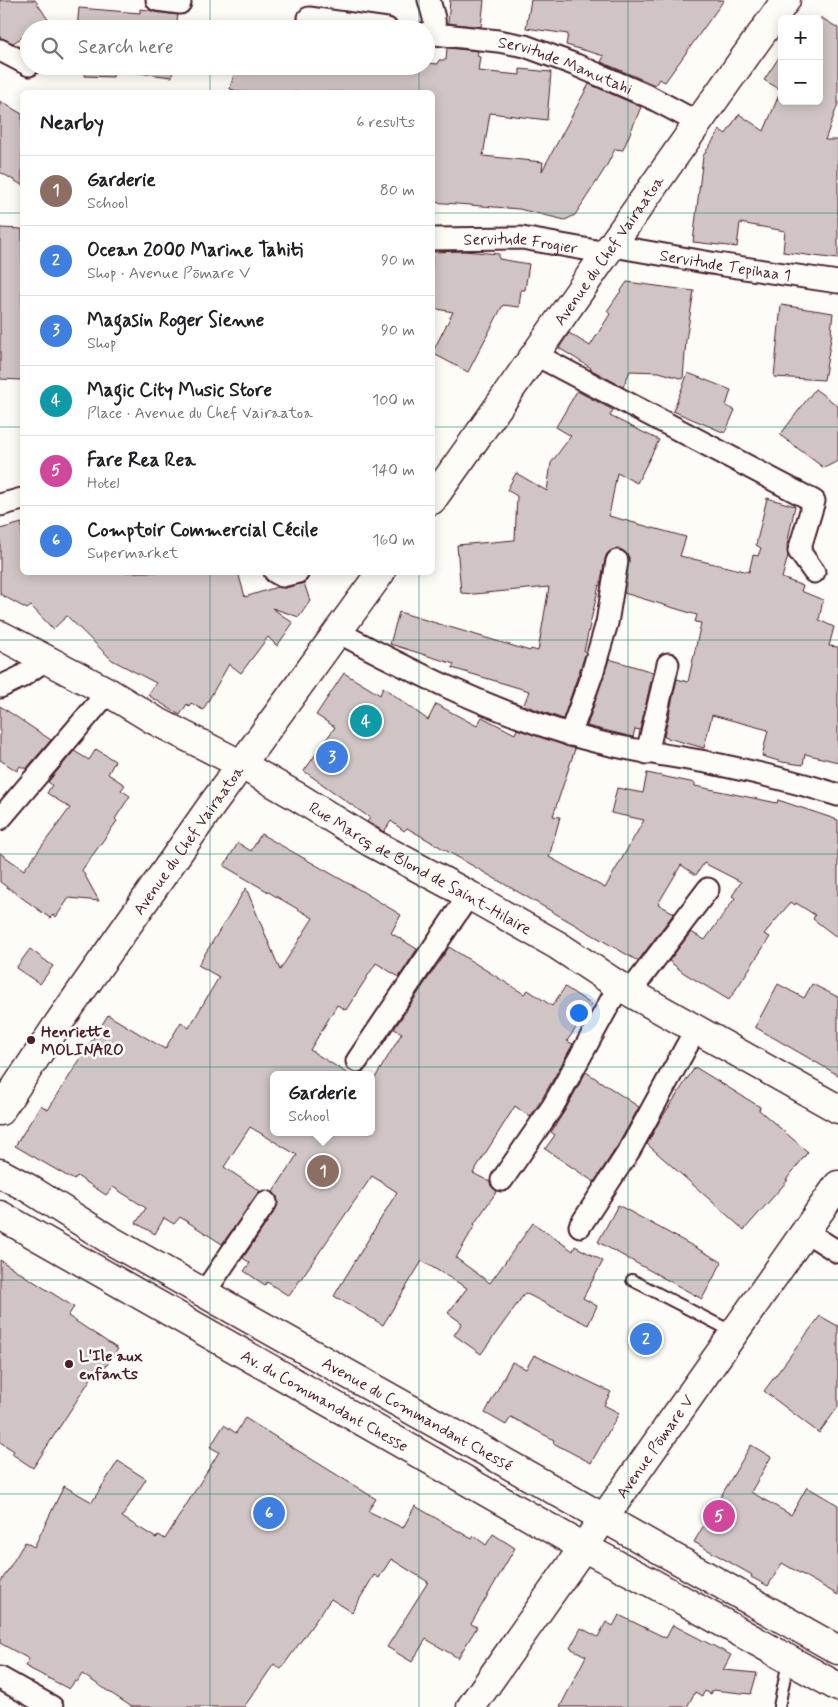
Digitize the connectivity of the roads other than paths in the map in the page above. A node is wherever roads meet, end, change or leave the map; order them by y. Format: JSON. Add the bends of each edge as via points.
{"nodes":[{"id":1,"x":157,"y":0,"type":"edge"},
{"id":2,"x":429,"y":0,"type":"edge"},
{"id":3,"x":786,"y":0,"type":"edge"},
{"id":4,"x":180,"y":3,"type":"dead end"},
{"id":5,"x":309,"y":18,"type":"dead end"},
{"id":6,"x":323,"y":20,"type":"edge"},
{"id":7,"x":433,"y":20,"type":"edge"},
{"id":8,"x":435,"y":34,"type":"edge"},
{"id":9,"x":0,"y":50,"type":"edge"},
{"id":10,"x":20,"y":61,"type":"edge"},
{"id":11,"x":697,"y":122,"type":"junction"},
{"id":12,"x":435,"y":239,"type":"edge"},
{"id":13,"x":610,"y":249,"type":"junction"},
{"id":14,"x":838,"y":282,"type":"edge"},
{"id":15,"x":536,"y":355,"type":"junction"},
{"id":16,"x":435,"y":496,"type":"edge"},
{"id":17,"x":20,"y":500,"type":"edge"},
{"id":18,"x":0,"y":506,"type":"edge"},
{"id":19,"x":617,"y":561,"type":"dead end"},
{"id":20,"x":814,"y":572,"type":"dead end"},
{"id":21,"x":378,"y":575,"type":"edge"},
{"id":22,"x":338,"y":632,"type":"junction"},
{"id":23,"x":0,"y":634,"type":"edge"},
{"id":24,"x":45,"y":660,"type":"junction"},
{"id":25,"x":668,"y":664,"type":"dead end"},
{"id":26,"x":0,"y":687,"type":"edge"},
{"id":27,"x":108,"y":692,"type":"junction"},
{"id":28,"x":570,"y":735,"type":"junction"},
{"id":29,"x":647,"y":753,"type":"junction"},
{"id":30,"x":242,"y":765,"type":"junction"},
{"id":31,"x":838,"y":795,"type":"edge"},
{"id":32,"x":0,"y":819,"type":"edge"},
{"id":33,"x":708,"y":889,"type":"dead end"},
{"id":34,"x":469,"y":895,"type":"junction"},
{"id":35,"x":624,"y":989,"type":"junction"},
{"id":36,"x":696,"y":1029,"type":"junction"},
{"id":37,"x":357,"y":1061,"type":"dead end"},
{"id":38,"x":838,"y":1109,"type":"edge"},
{"id":39,"x":0,"y":1111,"type":"edge"},
{"id":40,"x":0,"y":1173,"type":"edge"},
{"id":41,"x":502,"y":1180,"type":"dead end"},
{"id":42,"x":838,"y":1185,"type":"edge"},
{"id":43,"x":266,"y":1202,"type":"dead end"},
{"id":44,"x":0,"y":1215,"type":"edge"},
{"id":45,"x":580,"y":1226,"type":"dead end"},
{"id":46,"x":805,"y":1231,"type":"junction"},
{"id":47,"x":838,"y":1252,"type":"edge"},
{"id":48,"x":632,"y":1280,"type":"dead end"},
{"id":49,"x":204,"y":1293,"type":"junction"},
{"id":50,"x":734,"y":1333,"type":"junction"},
{"id":51,"x":418,"y":1414,"type":"junction"},
{"id":52,"x":400,"y":1442,"type":"junction"},
{"id":53,"x":604,"y":1517,"type":"junction"},
{"id":54,"x":583,"y":1547,"type":"junction"},
{"id":55,"x":834,"y":1648,"type":"edge"},
{"id":56,"x":789,"y":1660,"type":"junction"},
{"id":57,"x":814,"y":1673,"type":"junction"},
{"id":58,"x":0,"y":1678,"type":"edge"},
{"id":59,"x":838,"y":1687,"type":"edge"},
{"id":60,"x":52,"y":1707,"type":"edge"},
{"id":61,"x":471,"y":1707,"type":"edge"},
{"id":62,"x":779,"y":1707,"type":"edge"}],
"edges":[{"from":1,"to":4,"type":"street"},
{"from":2,"to":7,"type":"street"},
{"from":3,"to":11,"type":"main road","name":"Avenue du Chef Vairaatoa"},
{"from":5,"to":6,"type":"street"},
{"from":8,"to":11,"type":"street","name":"Servitude Manutahi","via":[[526,46],[650,97]]},
{"from":9,"to":10,"type":"street"},
{"from":11,"to":13,"type":"main road","name":"Avenue du Chef Vairaatoa"},
{"from":12,"to":13,"type":"street","name":"Servitude Frogier","via":[[522,238]]},
{"from":13,"to":14,"type":"street","name":"Servitude Tepihaa 1"},
{"from":13,"to":15,"type":"main road","name":"Avenue du Chef Vairaatoa"},
{"from":15,"to":16,"type":"main road","name":"Avenue du Chef Vairaatoa"},
{"from":15,"to":20,"type":"street","via":[[814,501],[799,552]]},
{"from":17,"to":18,"type":"street"},
{"from":19,"to":28,"type":"street","via":[[607,623]]},
{"from":21,"to":22,"type":"main road","name":"Avenue du Chef Vairaatoa"},
{"from":22,"to":28,"type":"street","via":[[411,671],[485,704]]},
{"from":22,"to":30,"type":"main road","name":"Avenue du Chef Vairaatoa"},
{"from":23,"to":24,"type":"main road","name":"Rue Marcq de Blond de Saint-Hilaire"},
{"from":24,"to":26,"type":"street"},
{"from":24,"to":27,"type":"main road","name":"Rue Marcq de Blond de Saint-Hilaire"},
{"from":25,"to":29,"type":"street"},
{"from":27,"to":30,"type":"main road","name":"Rue Marcq de Blond de Saint-Hilaire","via":[[154,720]]},
{"from":27,"to":32,"type":"street"},
{"from":28,"to":29,"type":"street"},
{"from":29,"to":31,"type":"street","via":[[706,762]]},
{"from":30,"to":34,"type":"main road","name":"Rue Marcq de Blond de Saint-Hilaire","via":[[372,843]]},
{"from":30,"to":39,"type":"main road","name":"Avenue du Chef Vairaatoa"},
{"from":33,"to":35,"type":"street"},
{"from":34,"to":35,"type":"main road","name":"Rue Marcq de Blond de Saint-Hilaire","via":[[557,945]]},
{"from":34,"to":37,"type":"street"},
{"from":35,"to":36,"type":"main road","name":"Rue Marcq de Blond de Saint-Hilaire"},
{"from":35,"to":41,"type":"street","via":[[553,1106]]},
{"from":36,"to":38,"type":"main road","name":"Rue Marcq de Blond de Saint-Hilaire"},
{"from":36,"to":45,"type":"street","via":[[629,1151]]},
{"from":40,"to":49,"type":"main road","name":"Avenue du Commandant Chessé"},
{"from":42,"to":46,"type":"main road","name":"Avenue Pōmare V"},
{"from":43,"to":49,"type":"street"},
{"from":44,"to":52,"type":"main road","name":"Av. du Commandant Chesse"},
{"from":46,"to":47,"type":"street"},
{"from":46,"to":50,"type":"main road","name":"Avenue Pōmare V"},
{"from":48,"to":50,"type":"lane"},
{"from":49,"to":51,"type":"main road","name":"Avenue du Commandant Chessé"},
{"from":50,"to":53,"type":"main road","name":"Avenue Pōmare V"},
{"from":51,"to":52,"type":"main road"},
{"from":51,"to":53,"type":"main road","name":"Avenue du Commandant Chessé"},
{"from":52,"to":54,"type":"main road","name":"Av. du Commandant Chesse"},
{"from":53,"to":54,"type":"main road","name":"Avenue Pōmare V"},
{"from":53,"to":55,"type":"main road","name":"Avenue du Commandant Chessé"},
{"from":54,"to":56,"type":"main road","name":"Av. du Commandant Chesse"},
{"from":54,"to":61,"type":"main road","name":"Avenue Pōmare V"},
{"from":55,"to":57,"type":"main road"},
{"from":56,"to":57,"type":"main road"},
{"from":56,"to":62,"type":"lane"},
{"from":57,"to":59,"type":"main road"},
{"from":58,"to":60,"type":"street"}]}
